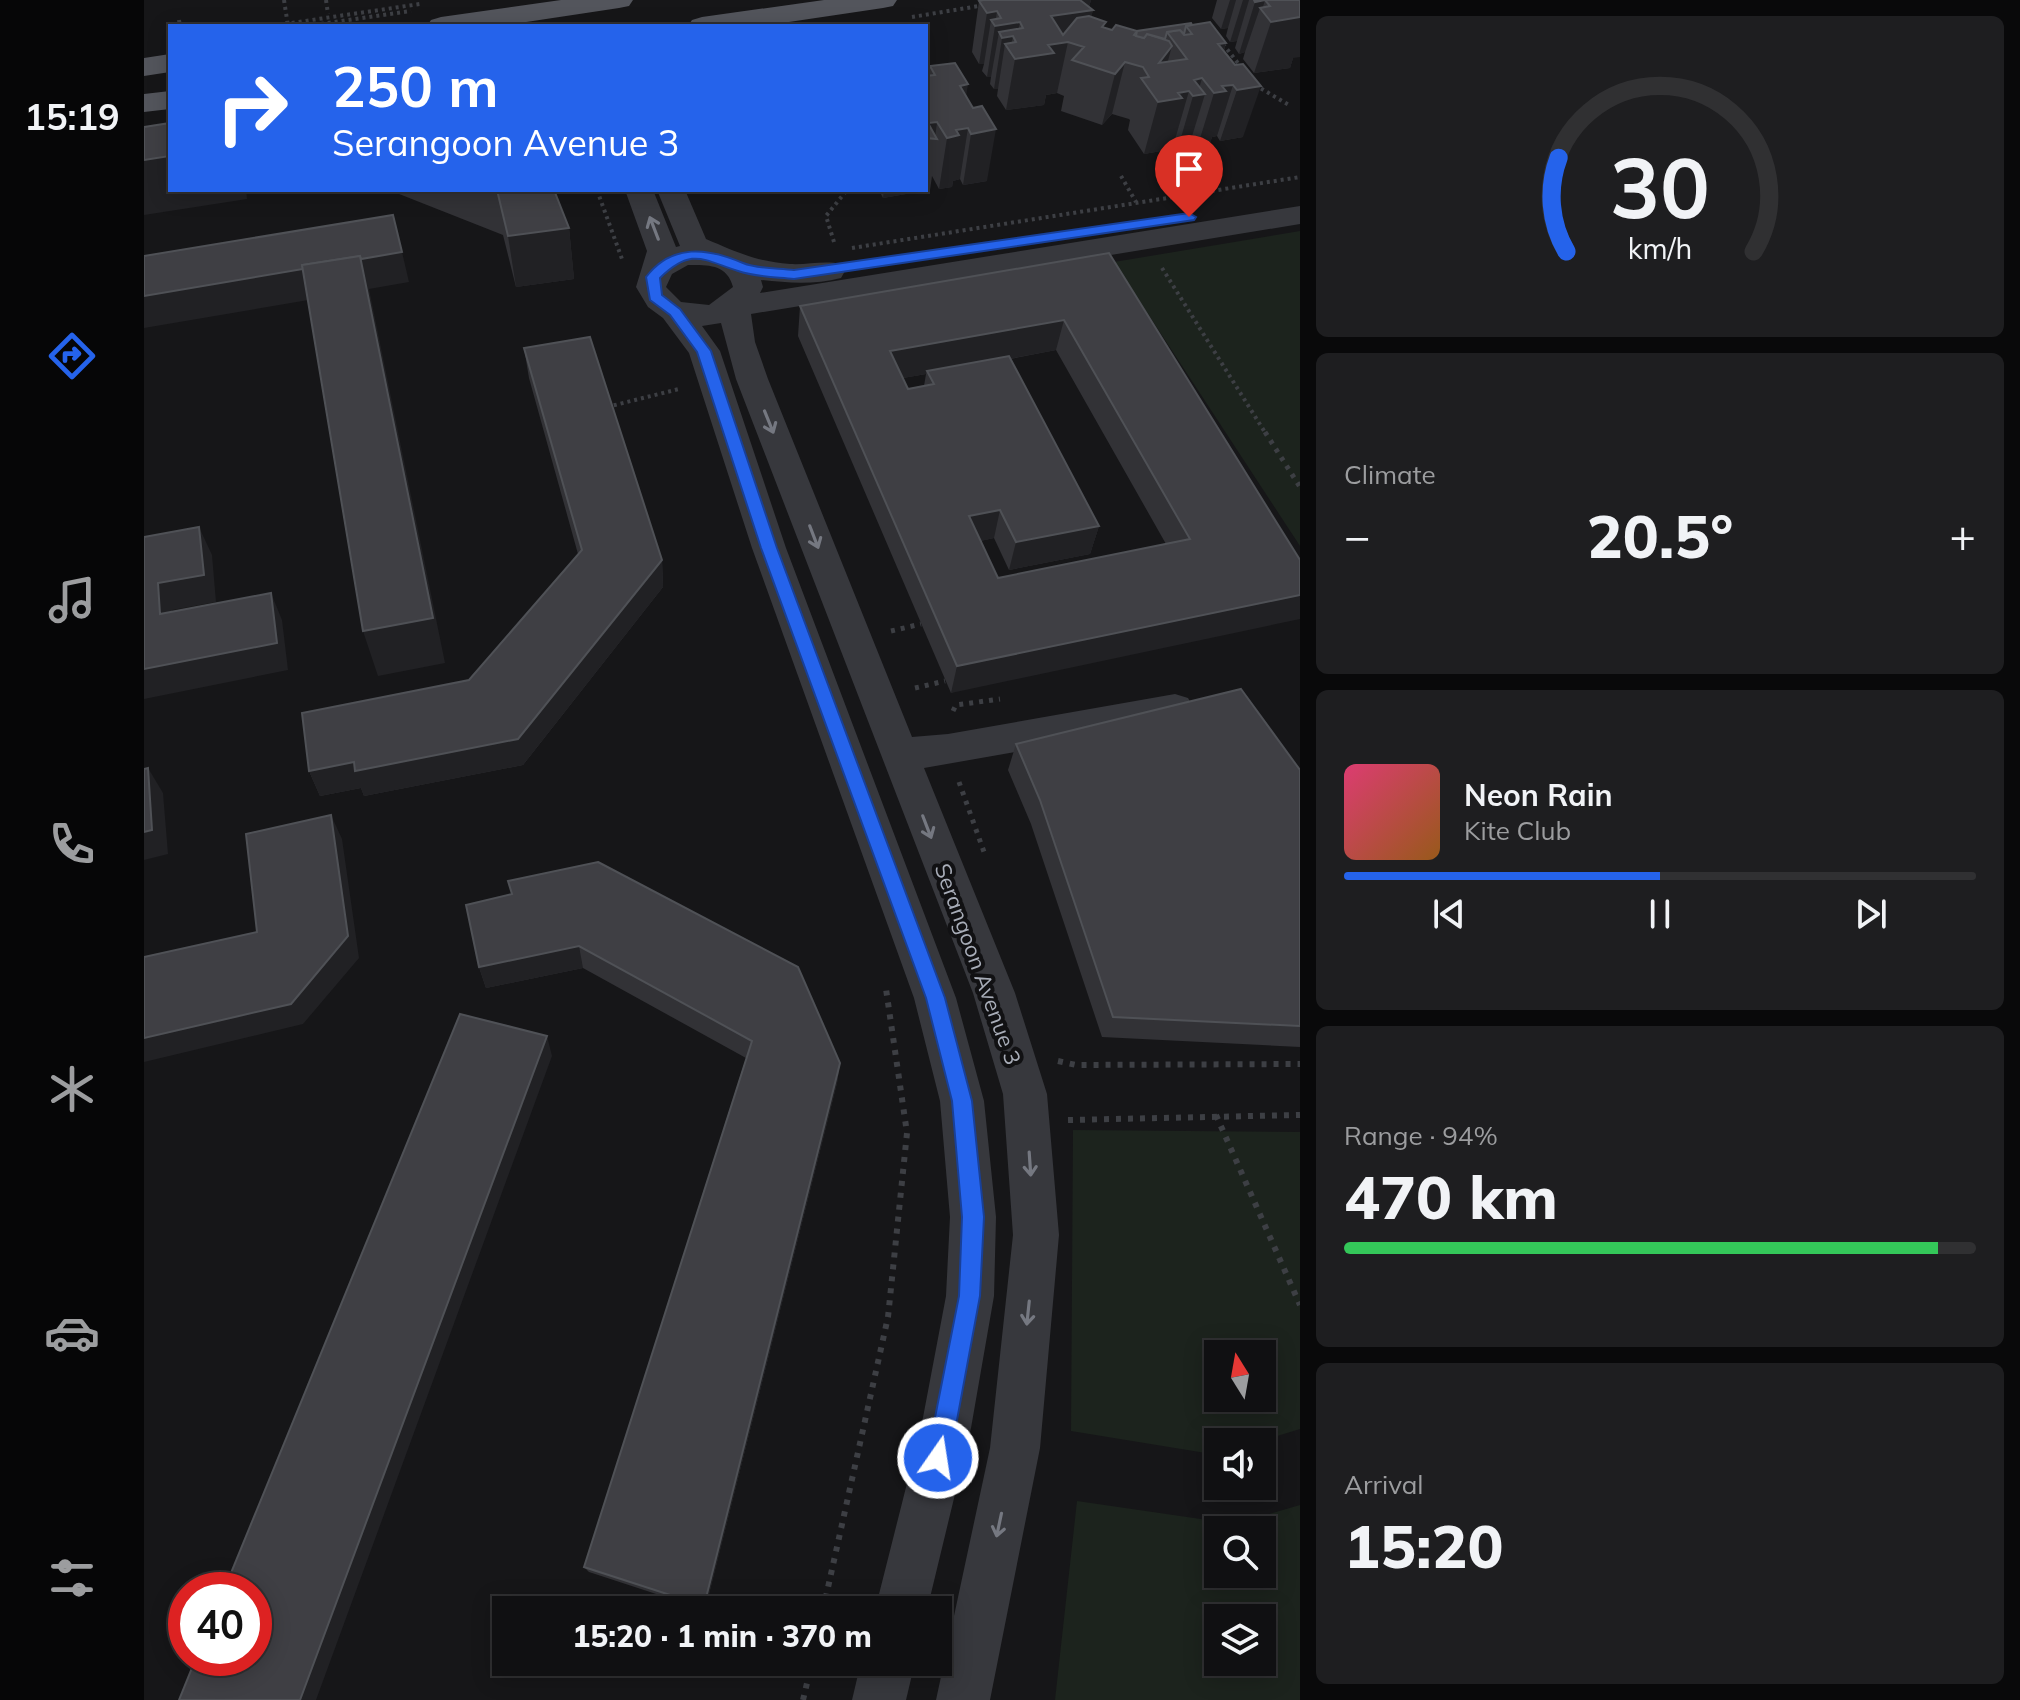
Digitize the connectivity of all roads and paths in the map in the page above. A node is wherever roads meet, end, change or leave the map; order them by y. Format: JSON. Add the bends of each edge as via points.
{"nodes":[{"id":1,"x":284,"y":0,"type":"edge"},
{"id":2,"x":326,"y":0,"type":"edge"},
{"id":3,"x":388,"y":0,"type":"edge"},
{"id":4,"x":619,"y":0,"type":"edge"},
{"id":5,"x":989,"y":5,"type":"edge"},
{"id":6,"x":890,"y":10,"type":"edge"},
{"id":7,"x":393,"y":11,"type":"junction"},
{"id":8,"x":433,"y":12,"type":"edge"},
{"id":9,"x":328,"y":14,"type":"dead end"},
{"id":10,"x":288,"y":24,"type":"edge"},
{"id":11,"x":296,"y":24,"type":"edge"},
{"id":12,"x":318,"y":24,"type":"edge"},
{"id":13,"x":726,"y":24,"type":"edge"},
{"id":14,"x":1221,"y":41,"type":"edge"},
{"id":15,"x":168,"y":63,"type":"edge"},
{"id":16,"x":144,"y":67,"type":"edge"},
{"id":17,"x":168,"y":100,"type":"edge"},
{"id":18,"x":144,"y":103,"type":"edge"},
{"id":19,"x":1289,"y":105,"type":"dead end"},
{"id":20,"x":1121,"y":176,"type":"dead end"},
{"id":21,"x":1300,"y":177,"type":"edge"},
{"id":22,"x":598,"y":192,"type":"edge"},
{"id":23,"x":640,"y":192,"type":"edge"},
{"id":24,"x":672,"y":192,"type":"edge"},
{"id":25,"x":845,"y":192,"type":"edge"},
{"id":26,"x":1300,"y":197,"type":"edge"},
{"id":27,"x":1136,"y":202,"type":"junction"},
{"id":28,"x":1246,"y":215,"type":"junction"},
{"id":29,"x":1300,"y":215,"type":"edge"},
{"id":30,"x":834,"y":243,"type":"dead end"},
{"id":31,"x":838,"y":250,"type":"dead end"},
{"id":32,"x":1155,"y":256,"type":"dead end"},
{"id":33,"x":728,"y":261,"type":"junction"},
{"id":34,"x":626,"y":270,"type":"dead end"},
{"id":35,"x":667,"y":290,"type":"junction"},
{"id":36,"x":816,"y":294,"type":"junction"},
{"id":37,"x":734,"y":307,"type":"junction"},
{"id":38,"x":739,"y":342,"type":"junction"},
{"id":39,"x":678,"y":374,"type":"dead end"},
{"id":40,"x":606,"y":407,"type":"edge"},
{"id":41,"x":1300,"y":487,"type":"edge"},
{"id":42,"x":921,"y":624,"type":"edge"},
{"id":43,"x":881,"y":633,"type":"dead end"},
{"id":44,"x":945,"y":681,"type":"edge"},
{"id":45,"x":904,"y":691,"type":"dead end"},
{"id":46,"x":1000,"y":699,"type":"dead end"},
{"id":47,"x":1208,"y":703,"type":"edge"},
{"id":48,"x":956,"y":705,"type":"dead end"},
{"id":49,"x":899,"y":754,"type":"junction"},
{"id":50,"x":884,"y":974,"type":"dead end"},
{"id":51,"x":1053,"y":1059,"type":"dead end"},
{"id":52,"x":1300,"y":1064,"type":"edge"},
{"id":53,"x":1216,"y":1115,"type":"junction"},
{"id":54,"x":1300,"y":1115,"type":"edge"},
{"id":55,"x":1063,"y":1121,"type":"dead end"},
{"id":56,"x":1300,"y":1305,"type":"edge"},
{"id":57,"x":826,"y":1596,"type":"edge"},
{"id":58,"x":904,"y":1596,"type":"edge"},
{"id":59,"x":809,"y":1676,"type":"edge"},
{"id":60,"x":885,"y":1676,"type":"edge"},
{"id":61,"x":803,"y":1700,"type":"edge"},
{"id":62,"x":879,"y":1700,"type":"edge"},
{"id":63,"x":963,"y":1700,"type":"edge"}],
"edges":[{"from":1,"to":10,"type":"path"},
{"from":2,"to":9,"type":"path"},
{"from":3,"to":7,"type":"path"},
{"from":4,"to":8,"type":"main road"},
{"from":5,"to":6,"type":"path"},
{"from":6,"to":13,"type":"main road"},
{"from":7,"to":8,"type":"path"},
{"from":7,"to":8,"type":"path"},
{"from":7,"to":11,"type":"path"},
{"from":7,"to":12,"type":"path"},
{"from":14,"to":19,"type":"path","via":[[1255,85]]},
{"from":15,"to":16,"type":"main road"},
{"from":17,"to":18,"type":"main road"},
{"from":20,"to":27,"type":"path"},
{"from":21,"to":27,"type":"path"},
{"from":22,"to":34,"type":"path"},
{"from":35,"to":23,"type":"street","one_way":true,"via":[[662,251]]},
{"from":24,"to":33,"type":"street","via":[[694,245]]},
{"from":25,"to":30,"type":"path","via":[[826,216]]},
{"from":26,"to":28,"type":"street"},
{"from":27,"to":31,"type":"path"},
{"from":28,"to":29,"type":"street"},
{"from":28,"to":33,"type":"street","via":[[794,274]]},
{"from":28,"to":36,"type":"street"},
{"from":32,"to":41,"type":"path"},
{"from":33,"to":35,"type":"street","via":[[683,255]]},
{"from":33,"to":37,"type":"street","name":"Serangoon Avenue 3","via":[[747,277],[748,287]]},
{"from":35,"to":37,"type":"street","via":[[705,316]]},
{"from":35,"to":58,"type":"street","via":[[704,351],[769,548],[935,998],[962,1101],[973,1217],[970,1296],[946,1428]]},
{"from":36,"to":37,"type":"street"},
{"from":36,"to":38,"type":"street","via":[[780,307],[751,326]]},
{"from":37,"to":38,"type":"street","name":"Serangoon Avenue 3"},
{"from":38,"to":49,"type":"street","name":"Serangoon Avenue 3","one_way":true},
{"from":39,"to":40,"type":"path","via":[[685,387]]},
{"from":42,"to":43,"type":"path"},
{"from":44,"to":45,"type":"path"},
{"from":46,"to":48,"type":"path"},
{"from":47,"to":49,"type":"street","via":[[948,750]]},
{"from":49,"to":63,"type":"street","name":"Serangoon Avenue 3","one_way":true,"via":[[994,993],[1025,1094],[1036,1235],[1015,1448]]},
{"from":50,"to":57,"type":"path","via":[[907,1133],[888,1317]]},
{"from":51,"to":52,"type":"path","via":[[1076,1065]]},
{"from":53,"to":54,"type":"path"},
{"from":53,"to":55,"type":"path"},
{"from":53,"to":56,"type":"path"},
{"from":59,"to":61,"type":"path"},
{"from":60,"to":62,"type":"street"}]}
